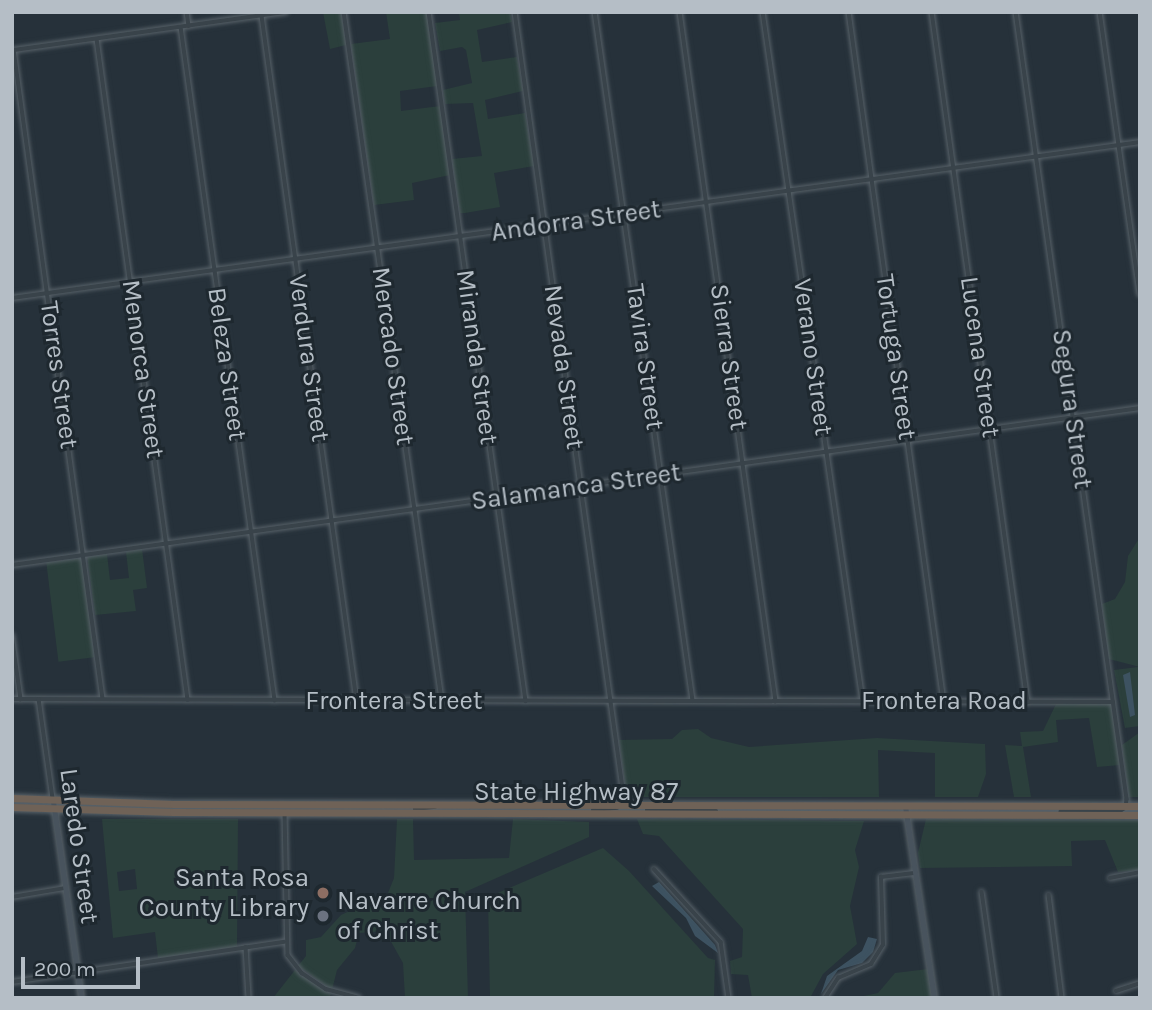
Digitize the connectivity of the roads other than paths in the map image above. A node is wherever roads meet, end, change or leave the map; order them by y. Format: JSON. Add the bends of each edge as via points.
{"nodes":[{"id":1,"x":187,"y":12,"type":"edge"},
{"id":2,"x":286,"y":12,"type":"edge"},
{"id":3,"x":344,"y":12,"type":"edge"},
{"id":4,"x":429,"y":12,"type":"edge"},
{"id":5,"x":515,"y":12,"type":"edge"},
{"id":6,"x":595,"y":12,"type":"edge"},
{"id":7,"x":680,"y":12,"type":"edge"},
{"id":8,"x":763,"y":12,"type":"edge"},
{"id":9,"x":849,"y":12,"type":"edge"},
{"id":10,"x":932,"y":12,"type":"edge"},
{"id":11,"x":1016,"y":12,"type":"edge"},
{"id":12,"x":1100,"y":12,"type":"edge"},
{"id":13,"x":262,"y":16,"type":"junction"},
{"id":14,"x":189,"y":26,"type":"junction"},
{"id":15,"x":181,"y":27,"type":"junction"},
{"id":16,"x":97,"y":39,"type":"junction"},
{"id":17,"x":13,"y":50,"type":"edge"},
{"id":18,"x":1140,"y":142,"type":"edge"},
{"id":19,"x":1118,"y":145,"type":"junction"},
{"id":20,"x":1038,"y":157,"type":"junction"},
{"id":21,"x":953,"y":168,"type":"junction"},
{"id":22,"x":872,"y":180,"type":"junction"},
{"id":23,"x":789,"y":191,"type":"junction"},
{"id":24,"x":708,"y":202,"type":"junction"},
{"id":25,"x":625,"y":213,"type":"junction"},
{"id":26,"x":544,"y":225,"type":"junction"},
{"id":27,"x":461,"y":237,"type":"junction"},
{"id":28,"x":378,"y":248,"type":"junction"},
{"id":29,"x":295,"y":260,"type":"junction"},
{"id":30,"x":214,"y":271,"type":"junction"},
{"id":31,"x":131,"y":282,"type":"junction"},
{"id":32,"x":48,"y":294,"type":"junction"},
{"id":33,"x":1140,"y":294,"type":"edge"},
{"id":34,"x":12,"y":298,"type":"edge"},
{"id":35,"x":1140,"y":408,"type":"edge"},
{"id":36,"x":1073,"y":417,"type":"junction"},
{"id":37,"x":991,"y":429,"type":"junction"},
{"id":38,"x":908,"y":441,"type":"junction"},
{"id":39,"x":826,"y":452,"type":"junction"},
{"id":40,"x":743,"y":463,"type":"junction"},
{"id":41,"x":661,"y":476,"type":"junction"},
{"id":42,"x":580,"y":486,"type":"junction"},
{"id":43,"x":496,"y":498,"type":"junction"},
{"id":44,"x":414,"y":510,"type":"junction"},
{"id":45,"x":332,"y":521,"type":"junction"},
{"id":46,"x":249,"y":533,"type":"junction"},
{"id":47,"x":168,"y":544,"type":"junction"},
{"id":48,"x":84,"y":555,"type":"junction"},
{"id":49,"x":12,"y":565,"type":"edge"},
{"id":50,"x":12,"y":635,"type":"edge"},
{"id":51,"x":12,"y":699,"type":"edge"},
{"id":52,"x":22,"y":699,"type":"junction"},
{"id":53,"x":39,"y":699,"type":"junction"},
{"id":54,"x":103,"y":699,"type":"junction"},
{"id":55,"x":188,"y":700,"type":"junction"},
{"id":56,"x":275,"y":700,"type":"junction"},
{"id":57,"x":442,"y":700,"type":"junction"},
{"id":58,"x":357,"y":701,"type":"junction"},
{"id":59,"x":526,"y":701,"type":"junction"},
{"id":60,"x":693,"y":701,"type":"junction"},
{"id":61,"x":776,"y":701,"type":"junction"},
{"id":62,"x":863,"y":701,"type":"junction"},
{"id":63,"x":611,"y":702,"type":"junction"},
{"id":64,"x":944,"y":702,"type":"junction"},
{"id":65,"x":1028,"y":702,"type":"junction"},
{"id":66,"x":1113,"y":702,"type":"junction"},
{"id":67,"x":12,"y":799,"type":"edge"},
{"id":68,"x":197,"y":804,"type":"junction"},
{"id":69,"x":360,"y":804,"type":"junction"},
{"id":70,"x":437,"y":804,"type":"junction"},
{"id":71,"x":54,"y":805,"type":"junction"},
{"id":72,"x":625,"y":805,"type":"junction"},
{"id":73,"x":1127,"y":806,"type":"junction"},
{"id":74,"x":1140,"y":806,"type":"edge"},
{"id":75,"x":12,"y":807,"type":"edge"},
{"id":76,"x":905,"y":810,"type":"junction"},
{"id":77,"x":285,"y":813,"type":"junction"},
{"id":78,"x":358,"y":813,"type":"junction"},
{"id":79,"x":539,"y":813,"type":"junction"},
{"id":80,"x":729,"y":814,"type":"junction"},
{"id":81,"x":1044,"y":814,"type":"junction"},
{"id":82,"x":1140,"y":815,"type":"edge"},
{"id":83,"x":654,"y":869,"type":"dead end"},
{"id":84,"x":916,"y":873,"type":"junction"},
{"id":85,"x":1140,"y":873,"type":"edge"},
{"id":86,"x":1110,"y":878,"type":"dead end"},
{"id":87,"x":66,"y":888,"type":"junction"},
{"id":88,"x":982,"y":892,"type":"dead end"},
{"id":89,"x":1048,"y":895,"type":"dead end"},
{"id":90,"x":12,"y":897,"type":"edge"},
{"id":91,"x":284,"y":942,"type":"junction"},
{"id":92,"x":246,"y":947,"type":"junction"},
{"id":93,"x":78,"y":971,"type":"junction"},
{"id":94,"x":12,"y":982,"type":"edge"},
{"id":95,"x":1140,"y":983,"type":"edge"},
{"id":96,"x":1116,"y":991,"type":"dead end"},
{"id":97,"x":81,"y":998,"type":"edge"},
{"id":98,"x":249,"y":998,"type":"edge"},
{"id":99,"x":359,"y":998,"type":"edge"},
{"id":100,"x":729,"y":998,"type":"edge"},
{"id":101,"x":825,"y":998,"type":"edge"},
{"id":102,"x":934,"y":998,"type":"edge"},
{"id":103,"x":997,"y":998,"type":"edge"},
{"id":104,"x":1062,"y":998,"type":"edge"}],
"edges":[{"from":1,"to":14,"type":"street"},
{"from":2,"to":13,"type":"street"},
{"from":3,"to":28,"type":"street","name":"Mercado Street"},
{"from":4,"to":27,"type":"street","name":"Miranda Street"},
{"from":5,"to":26,"type":"street","name":"Nevada Street"},
{"from":6,"to":25,"type":"street","name":"Tavira Street"},
{"from":7,"to":24,"type":"street","name":"Sierra Street"},
{"from":8,"to":23,"type":"street","name":"Verano Street"},
{"from":9,"to":22,"type":"street","name":"Tortuga Street"},
{"from":10,"to":21,"type":"street","name":"Lucena Street"},
{"from":11,"to":20,"type":"street","name":"Segura Street"},
{"from":12,"to":19,"type":"street"},
{"from":13,"to":14,"type":"street"},
{"from":13,"to":29,"type":"street","name":"Verdura Street"},
{"from":14,"to":15,"type":"street"},
{"from":15,"to":16,"type":"street"},
{"from":15,"to":30,"type":"street","name":"Beleza Street"},
{"from":16,"to":17,"type":"street"},
{"from":16,"to":31,"type":"street","name":"Menorca Street"},
{"from":17,"to":32,"type":"street","name":"Torres Street"},
{"from":18,"to":19,"type":"street","name":"Andorra Street"},
{"from":19,"to":20,"type":"street","name":"Andorra Street"},
{"from":19,"to":33,"type":"street"},
{"from":20,"to":21,"type":"street","name":"Andorra Street"},
{"from":20,"to":36,"type":"street","name":"Segura Street"},
{"from":21,"to":22,"type":"street","name":"Andorra Street"},
{"from":21,"to":37,"type":"street","name":"Lucena Street"},
{"from":22,"to":23,"type":"street","name":"Andorra Street"},
{"from":22,"to":38,"type":"street","name":"Tortuga Street"},
{"from":23,"to":24,"type":"street","name":"Andorra Street"},
{"from":23,"to":39,"type":"street","name":"Verano Street"},
{"from":24,"to":25,"type":"street","name":"Andorra Street"},
{"from":24,"to":40,"type":"street","name":"Sierra Street"},
{"from":25,"to":26,"type":"street","name":"Andorra Street"},
{"from":25,"to":41,"type":"street","name":"Tavira Street"},
{"from":26,"to":27,"type":"street","name":"Andorra Street"},
{"from":26,"to":42,"type":"street","name":"Nevada Street"},
{"from":27,"to":28,"type":"street","name":"Andorra Street"},
{"from":27,"to":43,"type":"street","name":"Miranda Street"},
{"from":28,"to":29,"type":"street","name":"Andorra Street"},
{"from":28,"to":44,"type":"street","name":"Mercado Street"},
{"from":29,"to":30,"type":"street","name":"Andorra Street"},
{"from":29,"to":45,"type":"street","name":"Verdura Street"},
{"from":30,"to":31,"type":"street","name":"Andorra Street"},
{"from":30,"to":46,"type":"street","name":"Beleza Street"},
{"from":31,"to":32,"type":"street","name":"Andorra Street"},
{"from":31,"to":47,"type":"street","name":"Menorca Street"},
{"from":32,"to":34,"type":"street","name":"Andorra Street"},
{"from":32,"to":48,"type":"street","name":"Torres Street"},
{"from":35,"to":36,"type":"street","name":"Salamanca Street"},
{"from":36,"to":37,"type":"street","name":"Salamanca Street"},
{"from":36,"to":66,"type":"street","name":"Segura Street"},
{"from":37,"to":38,"type":"street","name":"Salamanca Street"},
{"from":37,"to":65,"type":"street","name":"Lucena Street"},
{"from":38,"to":39,"type":"street","name":"Salamanca Street"},
{"from":38,"to":64,"type":"street","name":"Tortuga Street"},
{"from":39,"to":40,"type":"street","name":"Salamanca Street"},
{"from":39,"to":62,"type":"street","name":"Verano Street"},
{"from":40,"to":41,"type":"street","name":"Salamanca Street"},
{"from":40,"to":61,"type":"street","name":"Sierra Street"},
{"from":41,"to":42,"type":"street","name":"Salamanca Street"},
{"from":41,"to":60,"type":"street","name":"Tavira Street"},
{"from":42,"to":43,"type":"street","name":"Salamanca Street"},
{"from":42,"to":63,"type":"street","name":"Nevada Street"},
{"from":43,"to":44,"type":"street","name":"Salamanca Street"},
{"from":43,"to":59,"type":"street","name":"Miranda Street"},
{"from":44,"to":45,"type":"street","name":"Salamanca Street"},
{"from":44,"to":57,"type":"street","name":"Mercado Street"},
{"from":45,"to":46,"type":"street","name":"Salamanca Street"},
{"from":45,"to":58,"type":"street","name":"Verdura Street"},
{"from":46,"to":47,"type":"street","name":"Salamanca Street"},
{"from":46,"to":56,"type":"street","name":"Beleza Street"},
{"from":47,"to":48,"type":"street","name":"Salamanca Street"},
{"from":47,"to":55,"type":"street","name":"Menorca Street"},
{"from":48,"to":49,"type":"street","name":"Salamanca Street"},
{"from":48,"to":54,"type":"street","name":"Torres Street"},
{"from":50,"to":52,"type":"street"},
{"from":51,"to":52,"type":"street","name":"Frontera Street"},
{"from":52,"to":53,"type":"street","name":"Frontera Street"},
{"from":53,"to":54,"type":"street","name":"Frontera Street"},
{"from":53,"to":71,"type":"street","name":"Laredo Street"},
{"from":54,"to":55,"type":"street","name":"Frontera Street"},
{"from":55,"to":56,"type":"street","name":"Frontera Street"},
{"from":56,"to":58,"type":"street","name":"Frontera Street"},
{"from":57,"to":58,"type":"street","name":"Frontera Street"},
{"from":57,"to":59,"type":"street","name":"Frontera Street"},
{"from":59,"to":63,"type":"street","name":"Frontera Street"},
{"from":60,"to":61,"type":"street","name":"Frontera Street"},
{"from":60,"to":63,"type":"street","name":"Frontera Street"},
{"from":61,"to":62,"type":"street","name":"Frontera Road"},
{"from":62,"to":64,"type":"street","name":"Frontera Road"},
{"from":63,"to":72,"type":"street","name":"Nevada Street"},
{"from":64,"to":65,"type":"street","name":"Frontera Road"},
{"from":65,"to":66,"type":"street","name":"Frontera Road"},
{"from":66,"to":73,"type":"street","name":"Segura Street"},
{"from":67,"to":71,"type":"highway"},
{"from":68,"to":69,"type":"highway"},
{"from":68,"to":71,"type":"highway"},
{"from":68,"to":77,"type":"street","via":[[269,807]]},
{"from":69,"to":70,"type":"highway"},
{"from":69,"to":77,"type":"street","via":[[297,807]]},
{"from":70,"to":72,"type":"highway"},
{"from":70,"to":78,"type":"street","via":[[431,809]]},
{"from":71,"to":75,"type":"highway","name":"State Highway 87"},
{"from":71,"to":77,"type":"highway","name":"State Highway 87"},
{"from":71,"to":87,"type":"street","name":"Laredo Street"},
{"from":72,"to":76,"type":"highway"},
{"from":72,"to":79,"type":"street"},
{"from":72,"to":80,"type":"street","via":[[633,810]]},
{"from":73,"to":74,"type":"highway"},
{"from":73,"to":76,"type":"highway"},
{"from":73,"to":81,"type":"street","via":[[1121,811]]},
{"from":76,"to":80,"type":"highway","name":"State Highway 87"},
{"from":76,"to":81,"type":"highway","name":"State Highway 87"},
{"from":76,"to":84,"type":"street"},
{"from":77,"to":78,"type":"highway","name":"State Highway 87"},
{"from":77,"to":91,"type":"street"},
{"from":78,"to":79,"type":"highway","name":"State Highway 87"},
{"from":79,"to":80,"type":"highway","name":"State Highway 87"},
{"from":81,"to":82,"type":"highway","name":"State Highway 87"},
{"from":83,"to":100,"type":"street","via":[[721,942]]},
{"from":84,"to":101,"type":"street","via":[[881,877],[883,945],[871,964],[838,978]]},
{"from":84,"to":102,"type":"street"},
{"from":85,"to":86,"type":"street"},
{"from":87,"to":90,"type":"street"},
{"from":87,"to":93,"type":"street","name":"Laredo Street"},
{"from":88,"to":103,"type":"street"},
{"from":89,"to":104,"type":"street"},
{"from":91,"to":92,"type":"street"},
{"from":91,"to":99,"type":"street","via":[[290,960],[302,973],[326,989]]},
{"from":92,"to":93,"type":"street"},
{"from":92,"to":98,"type":"street"},
{"from":93,"to":94,"type":"street"},
{"from":93,"to":97,"type":"street","name":"Laredo Street"},
{"from":95,"to":96,"type":"street"}]}
